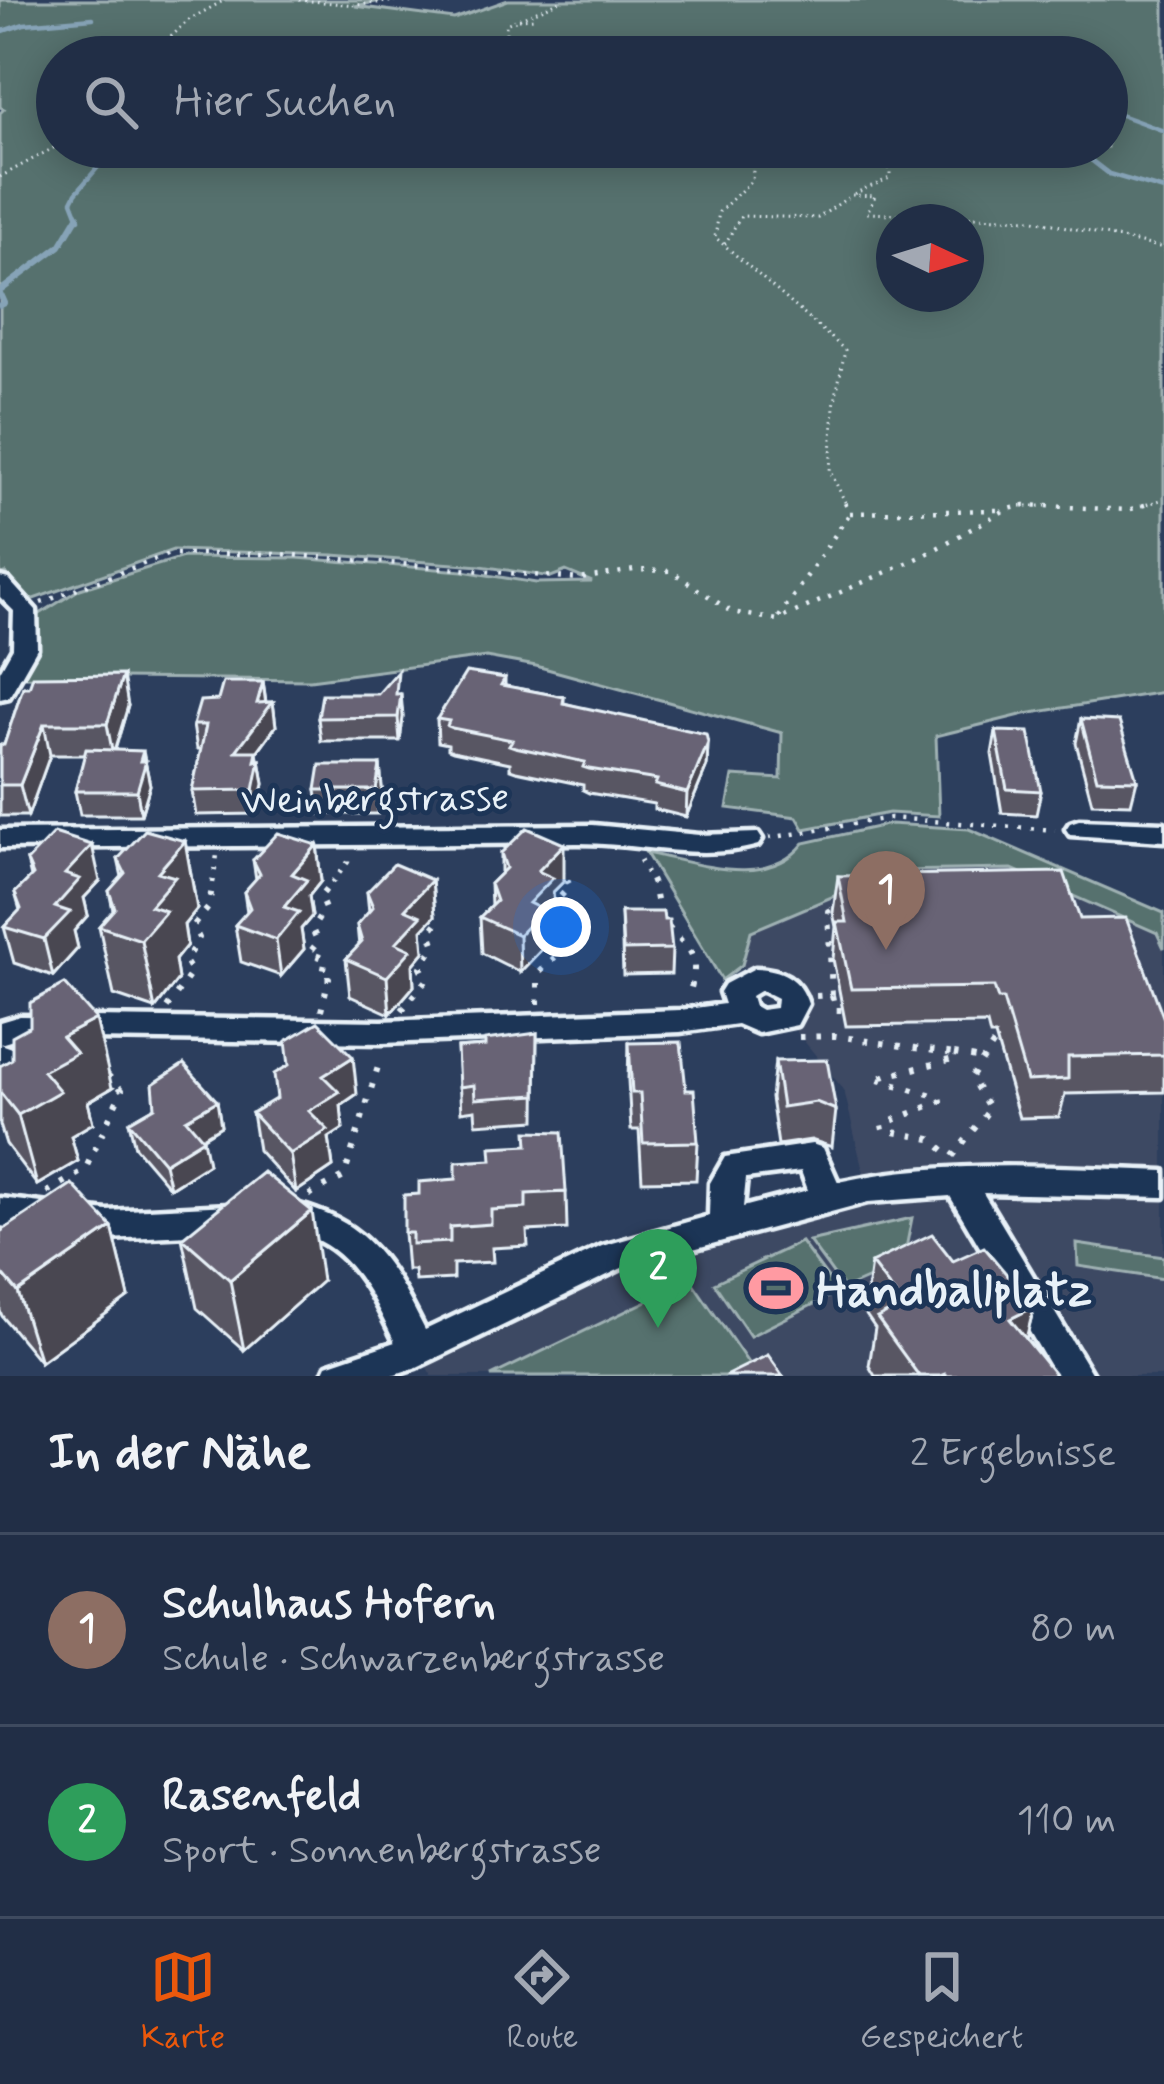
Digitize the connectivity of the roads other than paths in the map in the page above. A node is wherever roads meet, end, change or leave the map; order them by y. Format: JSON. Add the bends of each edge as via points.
{"nodes":[{"id":1,"x":0,"y":584,"type":"edge"},
{"id":2,"x":0,"y":692,"type":"edge"},
{"id":3,"x":1079,"y":829,"type":"road end"},
{"id":4,"x":1164,"y":832,"type":"edge"},
{"id":5,"x":0,"y":839,"type":"edge"},
{"id":6,"x":749,"y":839,"type":"road end"},
{"id":7,"x":793,"y":996,"type":"road end"},
{"id":8,"x":0,"y":1033,"type":"edge"},
{"id":9,"x":0,"y":1056,"type":"edge"},
{"id":10,"x":0,"y":1076,"type":"edge"},
{"id":11,"x":960,"y":1183,"type":"junction"},
{"id":12,"x":1164,"y":1184,"type":"edge"},
{"id":13,"x":827,"y":1198,"type":"junction"},
{"id":14,"x":5,"y":1213,"type":"edge"},
{"id":15,"x":725,"y":1225,"type":"junction"},
{"id":16,"x":417,"y":1351,"type":"junction"},
{"id":17,"x":340,"y":1376,"type":"edge"},
{"id":18,"x":1075,"y":1376,"type":"edge"}],
"edges":[{"from":1,"to":2,"type":"street","via":[[25,610],[25,648]]},
{"from":3,"to":4,"type":"street"},
{"from":5,"to":6,"type":"street","name":"Weinbergstrasse"},
{"from":7,"to":8,"type":"street","via":[[773,980],[746,982],[735,992],[741,1013],[680,1021]]},
{"from":9,"to":10,"type":"street"},
{"from":11,"to":12,"type":"street"},
{"from":11,"to":13,"type":"street"},
{"from":11,"to":18,"type":"street"},
{"from":13,"to":15,"type":"street"},
{"from":13,"to":15,"type":"street","via":[[812,1157],[736,1166],[726,1183]]},
{"from":14,"to":16,"type":"street","via":[[107,1225],[281,1215],[335,1230],[375,1269]]},
{"from":15,"to":16,"type":"street","via":[[614,1256]]},
{"from":16,"to":17,"type":"street"}]}
